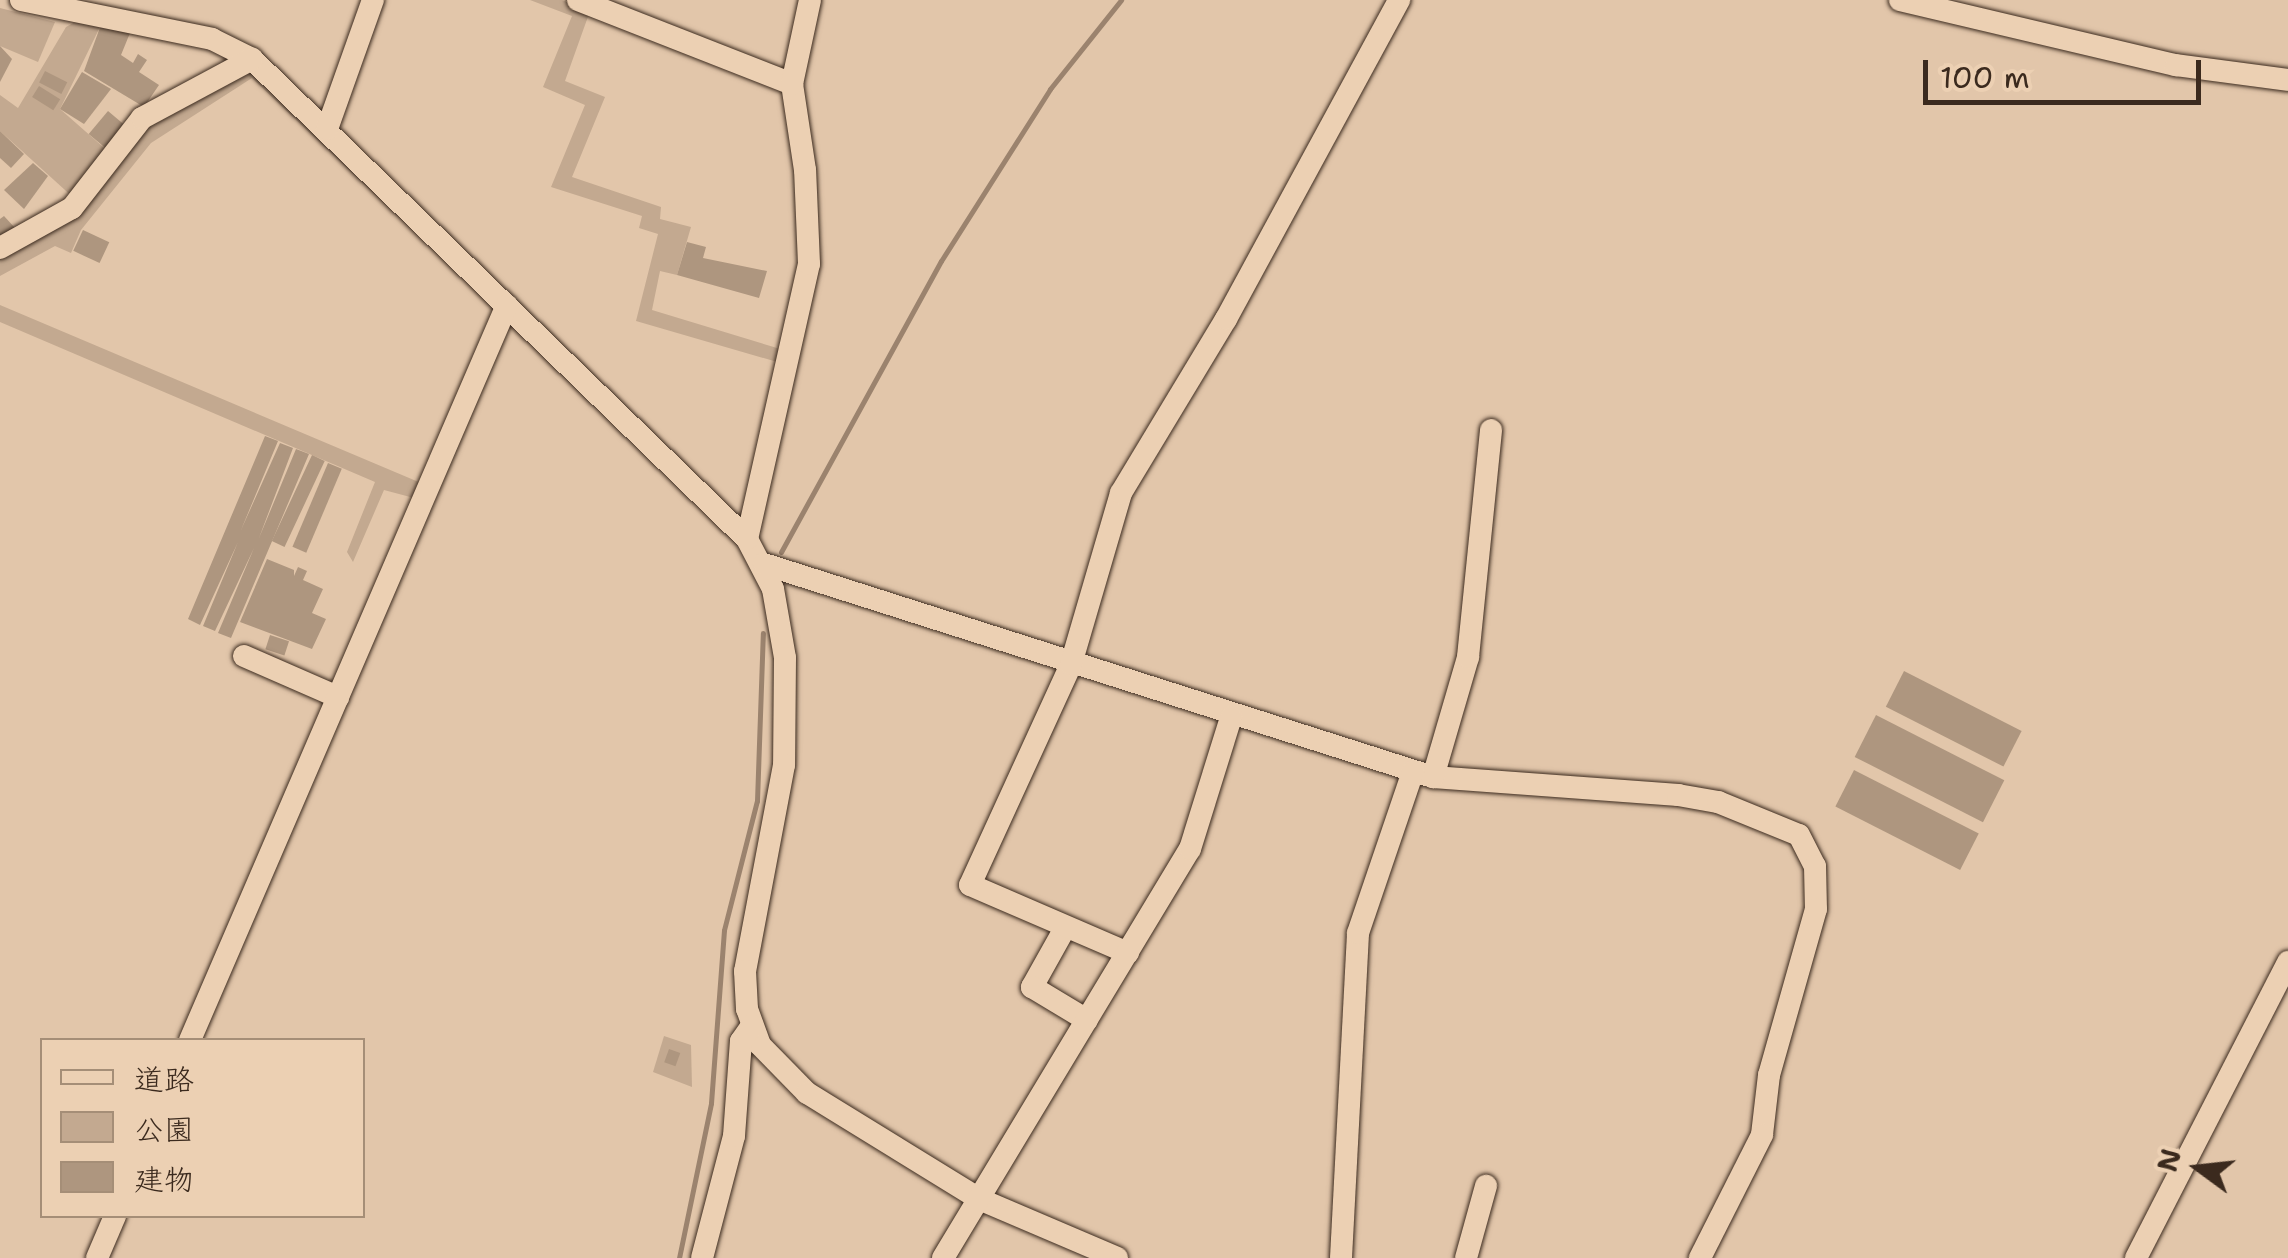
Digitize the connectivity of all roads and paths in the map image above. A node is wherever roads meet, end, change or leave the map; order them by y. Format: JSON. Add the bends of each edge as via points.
{"nodes":[{"id":1,"x":20,"y":0,"type":"edge"},
{"id":2,"x":372,"y":0,"type":"edge"},
{"id":3,"x":578,"y":0,"type":"edge"},
{"id":4,"x":810,"y":0,"type":"edge"},
{"id":5,"x":1399,"y":0,"type":"edge"},
{"id":6,"x":1900,"y":0,"type":"edge"},
{"id":7,"x":252,"y":59,"type":"junction"},
{"id":8,"x":2288,"y":80,"type":"edge"},
{"id":9,"x":792,"y":84,"type":"junction"},
{"id":10,"x":326,"y":129,"type":"junction"},
{"id":11,"x":0,"y":248,"type":"edge"},
{"id":12,"x":506,"y":305,"type":"junction"},
{"id":13,"x":1490,"y":430,"type":"dead end"},
{"id":14,"x":747,"y":538,"type":"junction"},
{"id":15,"x":764,"y":564,"type":"junction"},
{"id":16,"x":244,"y":656,"type":"dead end"},
{"id":17,"x":1071,"y":664,"type":"junction"},
{"id":18,"x":338,"y":697,"type":"junction"},
{"id":19,"x":1231,"y":717,"type":"junction"},
{"id":20,"x":1423,"y":774,"type":"junction"},
{"id":21,"x":1065,"y":928,"type":"junction"},
{"id":22,"x":1128,"y":954,"type":"junction"},
{"id":23,"x":2288,"y":962,"type":"edge"},
{"id":24,"x":1087,"y":1020,"type":"junction"},
{"id":25,"x":752,"y":1025,"type":"junction"},
{"id":26,"x":191,"y":1038,"type":"edge"},
{"id":27,"x":1486,"y":1186,"type":"dead end"},
{"id":28,"x":979,"y":1199,"type":"junction"},
{"id":29,"x":115,"y":1218,"type":"edge"},
{"id":30,"x":97,"y":1258,"type":"edge"},
{"id":31,"x":702,"y":1258,"type":"edge"},
{"id":32,"x":943,"y":1258,"type":"edge"},
{"id":33,"x":1117,"y":1258,"type":"edge"},
{"id":34,"x":1341,"y":1258,"type":"edge"},
{"id":35,"x":1466,"y":1258,"type":"edge"},
{"id":36,"x":1700,"y":1258,"type":"edge"},
{"id":37,"x":2136,"y":1258,"type":"edge"}],
"edges":[{"from":1,"to":7,"type":"street","via":[[212,38]]},
{"from":2,"to":10,"type":"street"},
{"from":3,"to":9,"type":"street"},
{"from":4,"to":9,"type":"street"},
{"from":5,"to":17,"type":"street","via":[[1226,319],[1121,493]]},
{"from":6,"to":8,"type":"street","via":[[2156,61]]},
{"from":7,"to":10,"type":"street"},
{"from":7,"to":11,"type":"street","via":[[142,118],[72,208]]},
{"from":9,"to":14,"type":"street","via":[[809,264]]},
{"from":10,"to":12,"type":"street"},
{"from":12,"to":14,"type":"street"},
{"from":12,"to":18,"type":"street"},
{"from":13,"to":20,"type":"street","via":[[1468,657]]},
{"from":14,"to":15,"type":"street"},
{"from":15,"to":17,"type":"street"},
{"from":15,"to":25,"type":"street","via":[[784,634],[786,738],[744,971]]},
{"from":16,"to":18,"type":"street"},
{"from":17,"to":19,"type":"street"},
{"from":17,"to":21,"type":"street","via":[[970,885]]},
{"from":18,"to":26,"type":"street"},
{"from":19,"to":20,"type":"street"},
{"from":19,"to":22,"type":"street","via":[[1190,849]]},
{"from":20,"to":34,"type":"street","via":[[1358,932]]},
{"from":20,"to":36,"type":"street","via":[[1718,802],[1799,835],[1810,850],[1816,909],[1770,1075],[1762,1135]]},
{"from":21,"to":22,"type":"street"},
{"from":21,"to":24,"type":"street","via":[[1032,987]]},
{"from":22,"to":24,"type":"street"},
{"from":23,"to":37,"type":"street"},
{"from":24,"to":28,"type":"street"},
{"from":25,"to":28,"type":"street","via":[[775,1066],[807,1092]]},
{"from":25,"to":31,"type":"street","via":[[741,1041],[734,1136]]},
{"from":27,"to":35,"type":"street"},
{"from":28,"to":32,"type":"street"},
{"from":28,"to":33,"type":"street"},
{"from":29,"to":30,"type":"street"}]}
